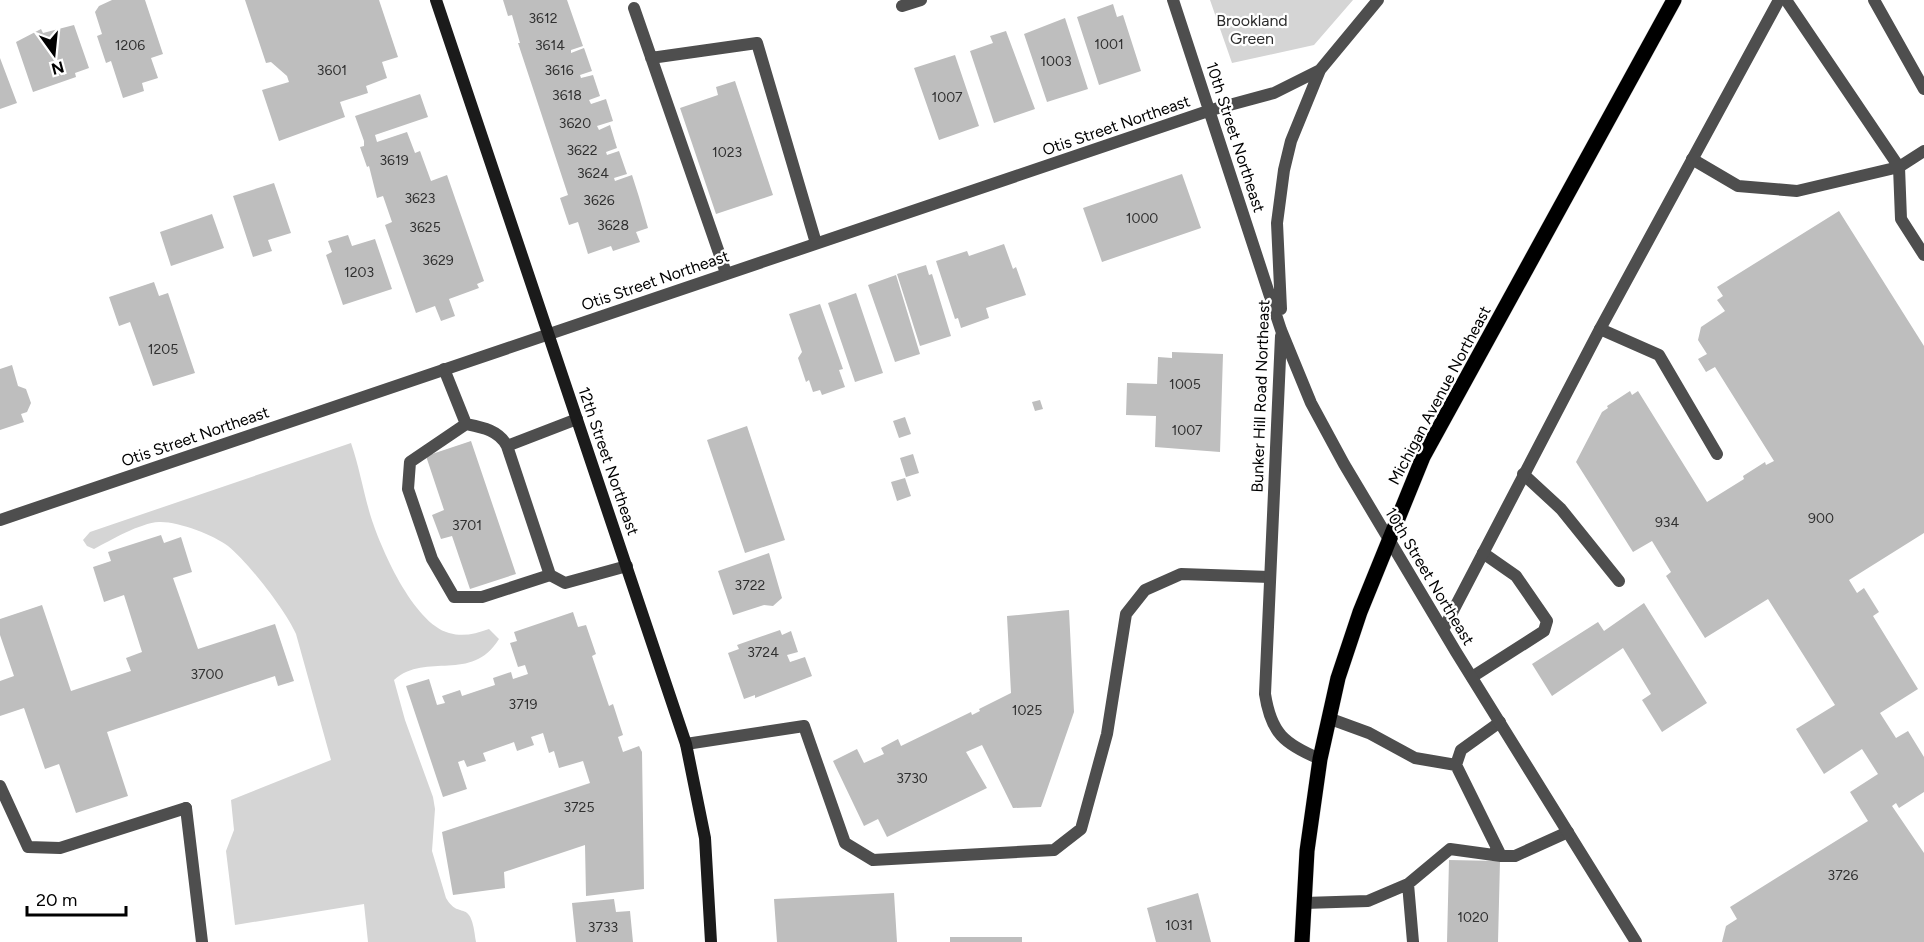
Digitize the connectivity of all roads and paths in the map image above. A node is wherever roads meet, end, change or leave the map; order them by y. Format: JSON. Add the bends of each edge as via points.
{"nodes":[{"id":1,"x":436,"y":0,"type":"edge"},
{"id":2,"x":921,"y":0,"type":"edge"},
{"id":3,"x":1173,"y":0,"type":"edge"},
{"id":4,"x":1378,"y":0,"type":"edge"},
{"id":5,"x":1674,"y":0,"type":"edge"},
{"id":6,"x":1779,"y":0,"type":"edge"},
{"id":7,"x":1786,"y":0,"type":"edge"},
{"id":8,"x":1874,"y":0,"type":"edge"},
{"id":9,"x":902,"y":6,"type":"dead end"},
{"id":10,"x":634,"y":8,"type":"dead end"},
{"id":11,"x":651,"y":58,"type":"junction"},
{"id":12,"x":1320,"y":70,"type":"junction"},
{"id":13,"x":1924,"y":89,"type":"edge"},
{"id":14,"x":1211,"y":110,"type":"junction"},
{"id":15,"x":1924,"y":151,"type":"edge"},
{"id":16,"x":1692,"y":159,"type":"junction"},
{"id":17,"x":1899,"y":167,"type":"junction"},
{"id":18,"x":816,"y":243,"type":"junction"},
{"id":19,"x":1924,"y":255,"type":"edge"},
{"id":20,"x":726,"y":273,"type":"junction"},
{"id":21,"x":1600,"y":329,"type":"junction"},
{"id":22,"x":1281,"y":330,"type":"junction"},
{"id":23,"x":549,"y":334,"type":"junction"},
{"id":24,"x":444,"y":369,"type":"junction"},
{"id":25,"x":577,"y":419,"type":"junction"},
{"id":26,"x":466,"y":424,"type":"junction"},
{"id":27,"x":507,"y":446,"type":"junction"},
{"id":28,"x":1718,"y":454,"type":"dead end"},
{"id":29,"x":1523,"y":474,"type":"junction"},
{"id":30,"x":0,"y":520,"type":"edge"},
{"id":31,"x":1389,"y":540,"type":"junction"},
{"id":32,"x":1483,"y":553,"type":"junction"},
{"id":33,"x":627,"y":566,"type":"junction"},
{"id":34,"x":550,"y":575,"type":"junction"},
{"id":35,"x":1270,"y":577,"type":"junction"},
{"id":36,"x":1619,"y":581,"type":"dead end"},
{"id":37,"x":1443,"y":630,"type":"junction"},
{"id":38,"x":1472,"y":677,"type":"junction"},
{"id":39,"x":1328,"y":718,"type":"junction"},
{"id":40,"x":1500,"y":722,"type":"junction"},
{"id":41,"x":686,"y":744,"type":"junction"},
{"id":42,"x":1320,"y":759,"type":"junction"},
{"id":43,"x":1456,"y":765,"type":"junction"},
{"id":44,"x":0,"y":786,"type":"edge"},
{"id":45,"x":1568,"y":832,"type":"junction"},
{"id":46,"x":1501,"y":856,"type":"junction"},
{"id":47,"x":1408,"y":884,"type":"junction"},
{"id":48,"x":1304,"y":903,"type":"junction"},
{"id":49,"x":202,"y":942,"type":"edge"},
{"id":50,"x":711,"y":942,"type":"edge"},
{"id":51,"x":1302,"y":942,"type":"edge"},
{"id":52,"x":1413,"y":942,"type":"edge"},
{"id":53,"x":1636,"y":942,"type":"edge"}],
"edges":[{"from":1,"to":23,"type":"street","name":"12th Street Northeast"},
{"from":2,"to":9,"type":"street"},
{"from":3,"to":14,"type":"street","name":"10th Street Northeast"},
{"from":4,"to":12,"type":"street","name":"Bunker Hill Road Northeast"},
{"from":5,"to":31,"type":"main road","name":"Michigan Avenue Northeast","via":[[1423,457]]},
{"from":6,"to":16,"type":"street"},
{"from":7,"to":17,"type":"street"},
{"from":8,"to":13,"type":"street"},
{"from":10,"to":11,"type":"street"},
{"from":11,"to":18,"type":"street","via":[[757,43]]},
{"from":11,"to":20,"type":"street"},
{"from":12,"to":14,"type":"street","name":"Otis Street Northeast","via":[[1274,93]]},
{"from":12,"to":22,"type":"street","name":"Bunker Hill Road Northeast","via":[[1298,119],[1279,196]]},
{"from":14,"to":18,"type":"street","name":"Otis Street Northeast"},
{"from":14,"to":22,"type":"street","name":"10th Street Northeast"},
{"from":15,"to":17,"type":"street"},
{"from":16,"to":17,"type":"street","via":[[1738,186],[1797,190]]},
{"from":16,"to":21,"type":"street"},
{"from":17,"to":19,"type":"street","via":[[1901,219]]},
{"from":18,"to":20,"type":"street","name":"Otis Street Northeast"},
{"from":20,"to":23,"type":"street","name":"Otis Street Northeast"},
{"from":21,"to":28,"type":"street","via":[[1659,355]]},
{"from":21,"to":29,"type":"street"},
{"from":22,"to":31,"type":"street","name":"10th Street Northeast","via":[[1323,427]]},
{"from":22,"to":35,"type":"street","name":"Bunker Hill Road Northeast"},
{"from":23,"to":24,"type":"street","name":"Otis Street Northeast"},
{"from":23,"to":25,"type":"street","name":"12th Street Northeast"},
{"from":24,"to":26,"type":"street"},
{"from":24,"to":30,"type":"street","name":"Otis Street Northeast"},
{"from":25,"to":27,"type":"street"},
{"from":25,"to":33,"type":"street","name":"12th Street Northeast"},
{"from":26,"to":27,"type":"street","via":[[486,428],[504,438]]},
{"from":26,"to":34,"type":"street","via":[[410,462],[408,489],[432,559],[454,597],[482,597]]},
{"from":27,"to":34,"type":"street"},
{"from":29,"to":32,"type":"street"},
{"from":29,"to":36,"type":"street","via":[[1561,509]]},
{"from":31,"to":37,"type":"street","name":"10th Street Northeast"},
{"from":31,"to":39,"type":"main road","name":"Michigan Avenue Northeast","via":[[1348,645]]},
{"from":32,"to":37,"type":"street"},
{"from":32,"to":38,"type":"street","via":[[1516,576],[1547,621],[1544,631]]},
{"from":33,"to":34,"type":"street","via":[[565,584]]},
{"from":33,"to":41,"type":"street","name":"12th Street Northeast"},
{"from":35,"to":41,"type":"street","via":[[1181,574],[1144,590],[1126,614],[1107,734],[1081,829],[1054,850],[873,860],[844,843],[804,726]]},
{"from":35,"to":42,"type":"street","name":"Bunker Hill Road Northeast","via":[[1265,694],[1269,720],[1291,744]]},
{"from":37,"to":38,"type":"street","name":"10th Street Northeast"},
{"from":38,"to":40,"type":"street","name":"10th Street Northeast"},
{"from":39,"to":42,"type":"main road","name":"Michigan Avenue Northeast"},
{"from":39,"to":43,"type":"street","via":[[1369,733],[1415,758]]},
{"from":40,"to":43,"type":"street","via":[[1461,750]]},
{"from":40,"to":45,"type":"street","name":"10th Street Northeast"},
{"from":41,"to":50,"type":"street","name":"12th Street Northeast","via":[[705,838]]},
{"from":42,"to":48,"type":"main road","name":"Michigan Avenue Northeast"},
{"from":43,"to":46,"type":"street"},
{"from":44,"to":49,"type":"street","via":[[28,847],[60,848],[186,808]]},
{"from":45,"to":46,"type":"street","via":[[1515,856]]},
{"from":45,"to":53,"type":"street","name":"10th Street Northeast"},
{"from":46,"to":47,"type":"street","via":[[1450,849]]},
{"from":47,"to":48,"type":"street","via":[[1368,901]]},
{"from":47,"to":52,"type":"street"},
{"from":48,"to":51,"type":"main road","name":"Michigan Avenue Northeast"}]}
